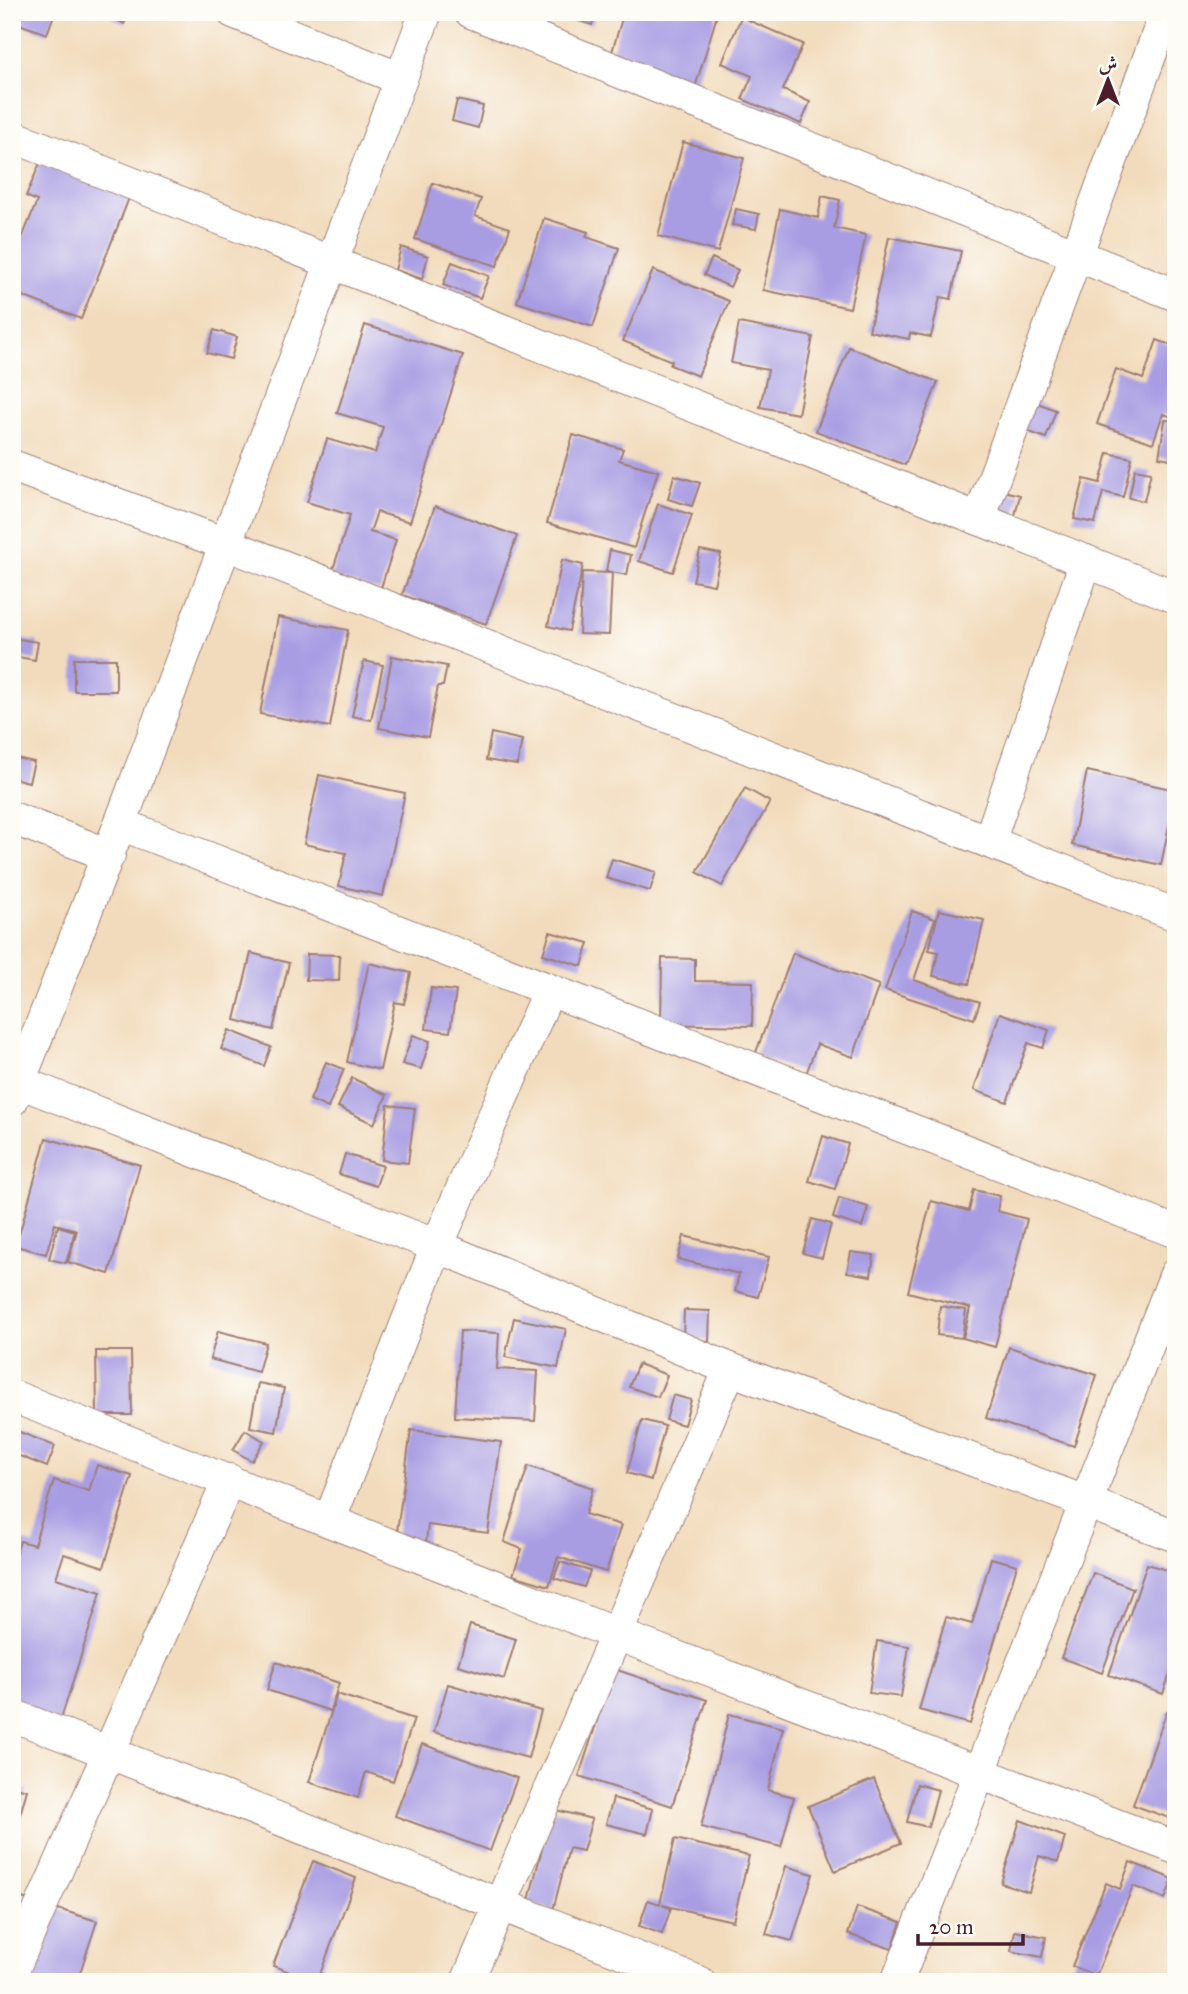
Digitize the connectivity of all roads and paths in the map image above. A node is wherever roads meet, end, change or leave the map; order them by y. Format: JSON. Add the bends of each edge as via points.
{"nodes":[{"id":1,"x":233,"y":12,"type":"edge"},
{"id":2,"x":426,"y":12,"type":"edge"},
{"id":3,"x":471,"y":12,"type":"edge"},
{"id":4,"x":1167,"y":12,"type":"edge"},
{"id":5,"x":401,"y":79,"type":"junction"},
{"id":6,"x":12,"y":136,"type":"edge"},
{"id":7,"x":1077,"y":256,"type":"junction"},
{"id":8,"x":332,"y":262,"type":"junction"},
{"id":9,"x":1176,"y":295,"type":"edge"},
{"id":10,"x":12,"y":466,"type":"edge"},
{"id":11,"x":979,"y":519,"type":"junction"},
{"id":12,"x":226,"y":544,"type":"junction"},
{"id":13,"x":1086,"y":561,"type":"junction"},
{"id":14,"x":1176,"y":597,"type":"edge"},
{"id":15,"x":12,"y":818,"type":"edge"},
{"id":16,"x":120,"y":824,"type":"junction"},
{"id":17,"x":989,"y":842,"type":"junction"},
{"id":18,"x":108,"y":855,"type":"junction"},
{"id":19,"x":1176,"y":915,"type":"edge"},
{"id":20,"x":549,"y":990,"type":"junction"},
{"id":21,"x":16,"y":1091,"type":"edge"},
{"id":22,"x":1176,"y":1232,"type":"edge"},
{"id":23,"x":437,"y":1246,"type":"junction"},
{"id":24,"x":1176,"y":1274,"type":"edge"},
{"id":25,"x":730,"y":1369,"type":"junction"},
{"id":26,"x":12,"y":1396,"type":"edge"},
{"id":27,"x":229,"y":1480,"type":"junction"},
{"id":28,"x":1086,"y":1501,"type":"junction"},
{"id":29,"x":330,"y":1519,"type":"junction"},
{"id":30,"x":1176,"y":1536,"type":"edge"},
{"id":31,"x":616,"y":1634,"type":"junction"},
{"id":32,"x":12,"y":1715,"type":"edge"},
{"id":33,"x":110,"y":1753,"type":"junction"},
{"id":34,"x":979,"y":1771,"type":"junction"},
{"id":35,"x":1176,"y":1847,"type":"edge"},
{"id":36,"x":500,"y":1906,"type":"junction"},
{"id":37,"x":12,"y":1972,"type":"edge"},
{"id":38,"x":467,"y":1982,"type":"edge"},
{"id":39,"x":699,"y":1982,"type":"edge"},
{"id":40,"x":897,"y":1982,"type":"edge"}],
"edges":[{"from":1,"to":5,"type":"street"},
{"from":2,"to":5,"type":"street"},
{"from":3,"to":7,"type":"street"},
{"from":4,"to":7,"type":"street"},
{"from":5,"to":8,"type":"street"},
{"from":6,"to":8,"type":"street"},
{"from":7,"to":9,"type":"street"},
{"from":7,"to":11,"type":"street"},
{"from":8,"to":11,"type":"street"},
{"from":8,"to":12,"type":"street"},
{"from":10,"to":12,"type":"street"},
{"from":11,"to":13,"type":"street"},
{"from":12,"to":16,"type":"street"},
{"from":12,"to":17,"type":"street"},
{"from":13,"to":14,"type":"street"},
{"from":13,"to":17,"type":"street"},
{"from":15,"to":18,"type":"street"},
{"from":16,"to":18,"type":"street"},
{"from":16,"to":20,"type":"street"},
{"from":17,"to":19,"type":"street"},
{"from":18,"to":21,"type":"street"},
{"from":20,"to":22,"type":"street"},
{"from":20,"to":23,"type":"street"},
{"from":21,"to":23,"type":"street"},
{"from":23,"to":25,"type":"street"},
{"from":23,"to":29,"type":"street"},
{"from":24,"to":28,"type":"street"},
{"from":25,"to":28,"type":"street"},
{"from":25,"to":31,"type":"street"},
{"from":26,"to":27,"type":"street"},
{"from":27,"to":29,"type":"street"},
{"from":27,"to":33,"type":"street"},
{"from":28,"to":30,"type":"street"},
{"from":28,"to":34,"type":"street"},
{"from":29,"to":31,"type":"street"},
{"from":31,"to":34,"type":"street"},
{"from":31,"to":36,"type":"street"},
{"from":32,"to":33,"type":"street"},
{"from":33,"to":36,"type":"street"},
{"from":33,"to":37,"type":"street"},
{"from":34,"to":35,"type":"street"},
{"from":34,"to":40,"type":"street"},
{"from":36,"to":38,"type":"street"},
{"from":36,"to":39,"type":"street"}]}
